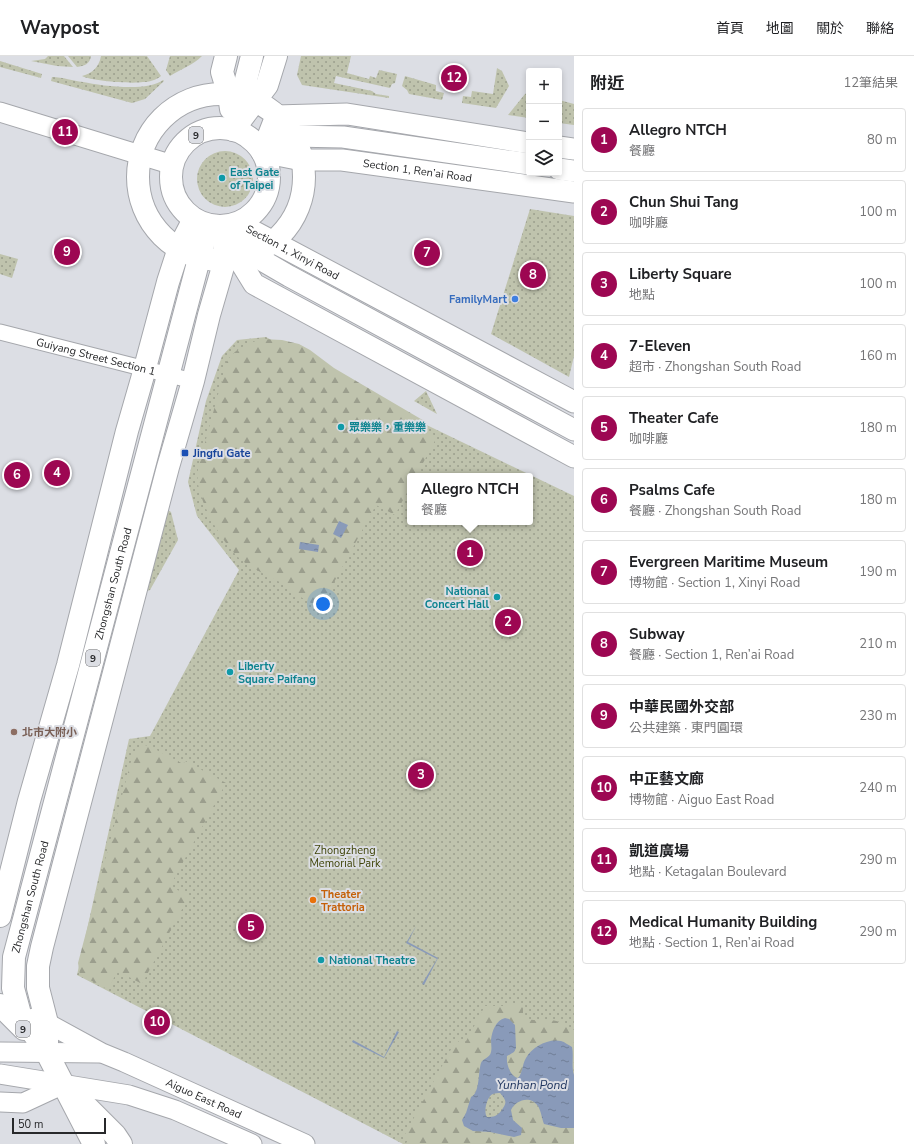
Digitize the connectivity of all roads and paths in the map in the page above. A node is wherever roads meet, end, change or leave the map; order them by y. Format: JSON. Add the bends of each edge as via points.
{"nodes":[{"id":1,"x":226,"y":56,"type":"edge"},
{"id":2,"x":252,"y":56,"type":"edge"},
{"id":3,"x":276,"y":56,"type":"edge"},
{"id":4,"x":241,"y":98,"type":"junction"},
{"id":5,"x":0,"y":112,"type":"edge"},
{"id":6,"x":276,"y":116,"type":"junction"},
{"id":7,"x":233,"y":130,"type":"junction"},
{"id":8,"x":292,"y":136,"type":"junction"},
{"id":9,"x":526,"y":143,"type":"edge"},
{"id":10,"x":562,"y":147,"type":"edge"},
{"id":11,"x":574,"y":149,"type":"edge"},
{"id":12,"x":262,"y":152,"type":"junction"},
{"id":13,"x":141,"y":154,"type":"junction"},
{"id":14,"x":302,"y":160,"type":"junction"},
{"id":15,"x":526,"y":164,"type":"edge"},
{"id":16,"x":173,"y":165,"type":"junction"},
{"id":17,"x":562,"y":169,"type":"edge"},
{"id":18,"x":574,"y":171,"type":"edge"},
{"id":19,"x":574,"y":192,"type":"edge"},
{"id":20,"x":216,"y":223,"type":"junction"},
{"id":21,"x":273,"y":241,"type":"junction"},
{"id":22,"x":179,"y":248,"type":"junction"},
{"id":23,"x":199,"y":257,"type":"junction"},
{"id":24,"x":238,"y":257,"type":"junction"},
{"id":25,"x":0,"y":332,"type":"edge"},
{"id":26,"x":145,"y":369,"type":"junction"},
{"id":27,"x":465,"y":371,"type":"junction"},
{"id":28,"x":167,"y":375,"type":"junction"},
{"id":29,"x":192,"y":381,"type":"junction"},
{"id":30,"x":574,"y":402,"type":"edge"},
{"id":31,"x":482,"y":407,"type":"junction"},
{"id":32,"x":574,"y":430,"type":"edge"},
{"id":33,"x":574,"y":457,"type":"edge"},
{"id":34,"x":0,"y":916,"type":"edge"},
{"id":35,"x":6,"y":1009,"type":"edge"},
{"id":36,"x":47,"y":1023,"type":"junction"},
{"id":37,"x":0,"y":1052,"type":"edge"},
{"id":38,"x":47,"y":1053,"type":"junction"},
{"id":39,"x":102,"y":1053,"type":"junction"},
{"id":40,"x":0,"y":1074,"type":"edge"},
{"id":41,"x":64,"y":1084,"type":"junction"},
{"id":42,"x":0,"y":1102,"type":"edge"},
{"id":43,"x":94,"y":1144,"type":"edge"},
{"id":44,"x":121,"y":1144,"type":"edge"},
{"id":45,"x":252,"y":1144,"type":"edge"},
{"id":46,"x":305,"y":1144,"type":"edge"}],
"edges":[{"from":1,"to":4,"type":"main road","via":[[222,72]]},
{"from":2,"to":4,"type":"main road"},
{"from":3,"to":4,"type":"main road","via":[[268,85]]},
{"from":4,"to":6,"type":"main road","via":[[265,108]]},
{"from":4,"to":7,"type":"main road"},
{"from":4,"to":13,"type":"main road","via":[[203,97],[179,106],[159,122]]},
{"from":5,"to":13,"type":"street"},
{"from":6,"to":8,"type":"main road"},
{"from":6,"to":9,"type":"main road","via":[[347,114]]},
{"from":6,"to":12,"type":"main road"},
{"from":7,"to":12,"type":"main road","number":"9","via":[[247,136]]},
{"from":7,"to":16,"type":"main road","number":"9","via":[[218,128],[196,135],[179,151]]},
{"from":8,"to":12,"type":"main road"},
{"from":8,"to":14,"type":"main road"},
{"from":8,"to":15,"type":"main road","name":"Section 1, Ren’ai Road","via":[[346,138]]},
{"from":10,"to":11,"type":"main road"},
{"from":12,"to":14,"type":"main road","name":"Section 1, Ren’ai Road"},
{"from":12,"to":20,"type":"main road","number":"9","via":[[270,175],[268,190],[262,204],[245,220]]},
{"from":13,"to":16,"type":"street"},
{"from":13,"to":22,"type":"main road","via":[[138,182],[143,207],[156,230]]},
{"from":14,"to":19,"type":"main road","name":"Section 1, Ren’ai Road","via":[[338,160]]},
{"from":14,"to":21,"type":"main road","via":[[301,198],[290,222]]},
{"from":16,"to":20,"type":"main road","number":"9","via":[[171,180],[182,208]]},
{"from":17,"to":18,"type":"main road"},
{"from":20,"to":21,"type":"main road","name":"Section 1, Xinyi Road"},
{"from":20,"to":22,"type":"main road","name":"Zhongshan South Road","number":"9"},
{"from":20,"to":23,"type":"main road","name":"Zhongshan South Road","number":"9"},
{"from":20,"to":24,"type":"main road","name":"Zhongshan South Road","number":"9"},
{"from":21,"to":24,"type":"main road"},
{"from":21,"to":30,"type":"main road","name":"Section 1, Xinyi Road"},
{"from":22,"to":23,"type":"main road"},
{"from":22,"to":26,"type":"main road","name":"Zhongshan South Road","number":"9"},
{"from":23,"to":24,"type":"main road"},
{"from":23,"to":28,"type":"main road","name":"Zhongshan South Road","number":"9"},
{"from":24,"to":27,"type":"main road","name":"Section 1, Xinyi Road"},
{"from":24,"to":29,"type":"main road","name":"Zhongshan South Road","number":"9","via":[[208,316]]},
{"from":24,"to":31,"type":"main road","via":[[254,284]]},
{"from":25,"to":26,"type":"street","name":"Guiyang Street Section 1"},
{"from":26,"to":28,"type":"street","name":"Guiyang Street Section 1"},
{"from":26,"to":34,"type":"main road","name":"Zhongshan South Road","number":"9"},
{"from":27,"to":31,"type":"main road","via":[[481,395]]},
{"from":27,"to":32,"type":"main road","name":"Section 1, Xinyi Road"},
{"from":28,"to":29,"type":"street","name":"Guiyang Street Section 1"},
{"from":28,"to":35,"type":"main road","name":"Zhongshan South Road","number":"9","via":[[14,957],[13,988]]},
{"from":29,"to":36,"type":"main road","name":"Zhongshan South Road","number":"9","via":[[42,947],[38,966],[38,988]]},
{"from":31,"to":33,"type":"main road"},
{"from":35,"to":36,"type":"street","name":"Aiguo East Road"},
{"from":35,"to":38,"type":"main road","name":"Zhongshan South Road","number":"9"},
{"from":36,"to":38,"type":"main road","name":"Zhongshan South Road","number":"9"},
{"from":36,"to":39,"type":"street","name":"Aiguo East Road"},
{"from":37,"to":38,"type":"street","name":"Aiguo East Road"},
{"from":38,"to":39,"type":"street","name":"Aiguo East Road"},
{"from":38,"to":41,"type":"main road","name":"Zhongshan South Road","number":"9"},
{"from":39,"to":46,"type":"street","name":"Aiguo East Road"},
{"from":40,"to":41,"type":"street","name":"Aiguo East Road"},
{"from":41,"to":42,"type":"street","via":[[23,1103]]},
{"from":41,"to":43,"type":"main road","number":"9"},
{"from":41,"to":44,"type":"main road","number":"9"},
{"from":41,"to":45,"type":"street","name":"Aiguo East Road","via":[[129,1095],[175,1110]]}]}
